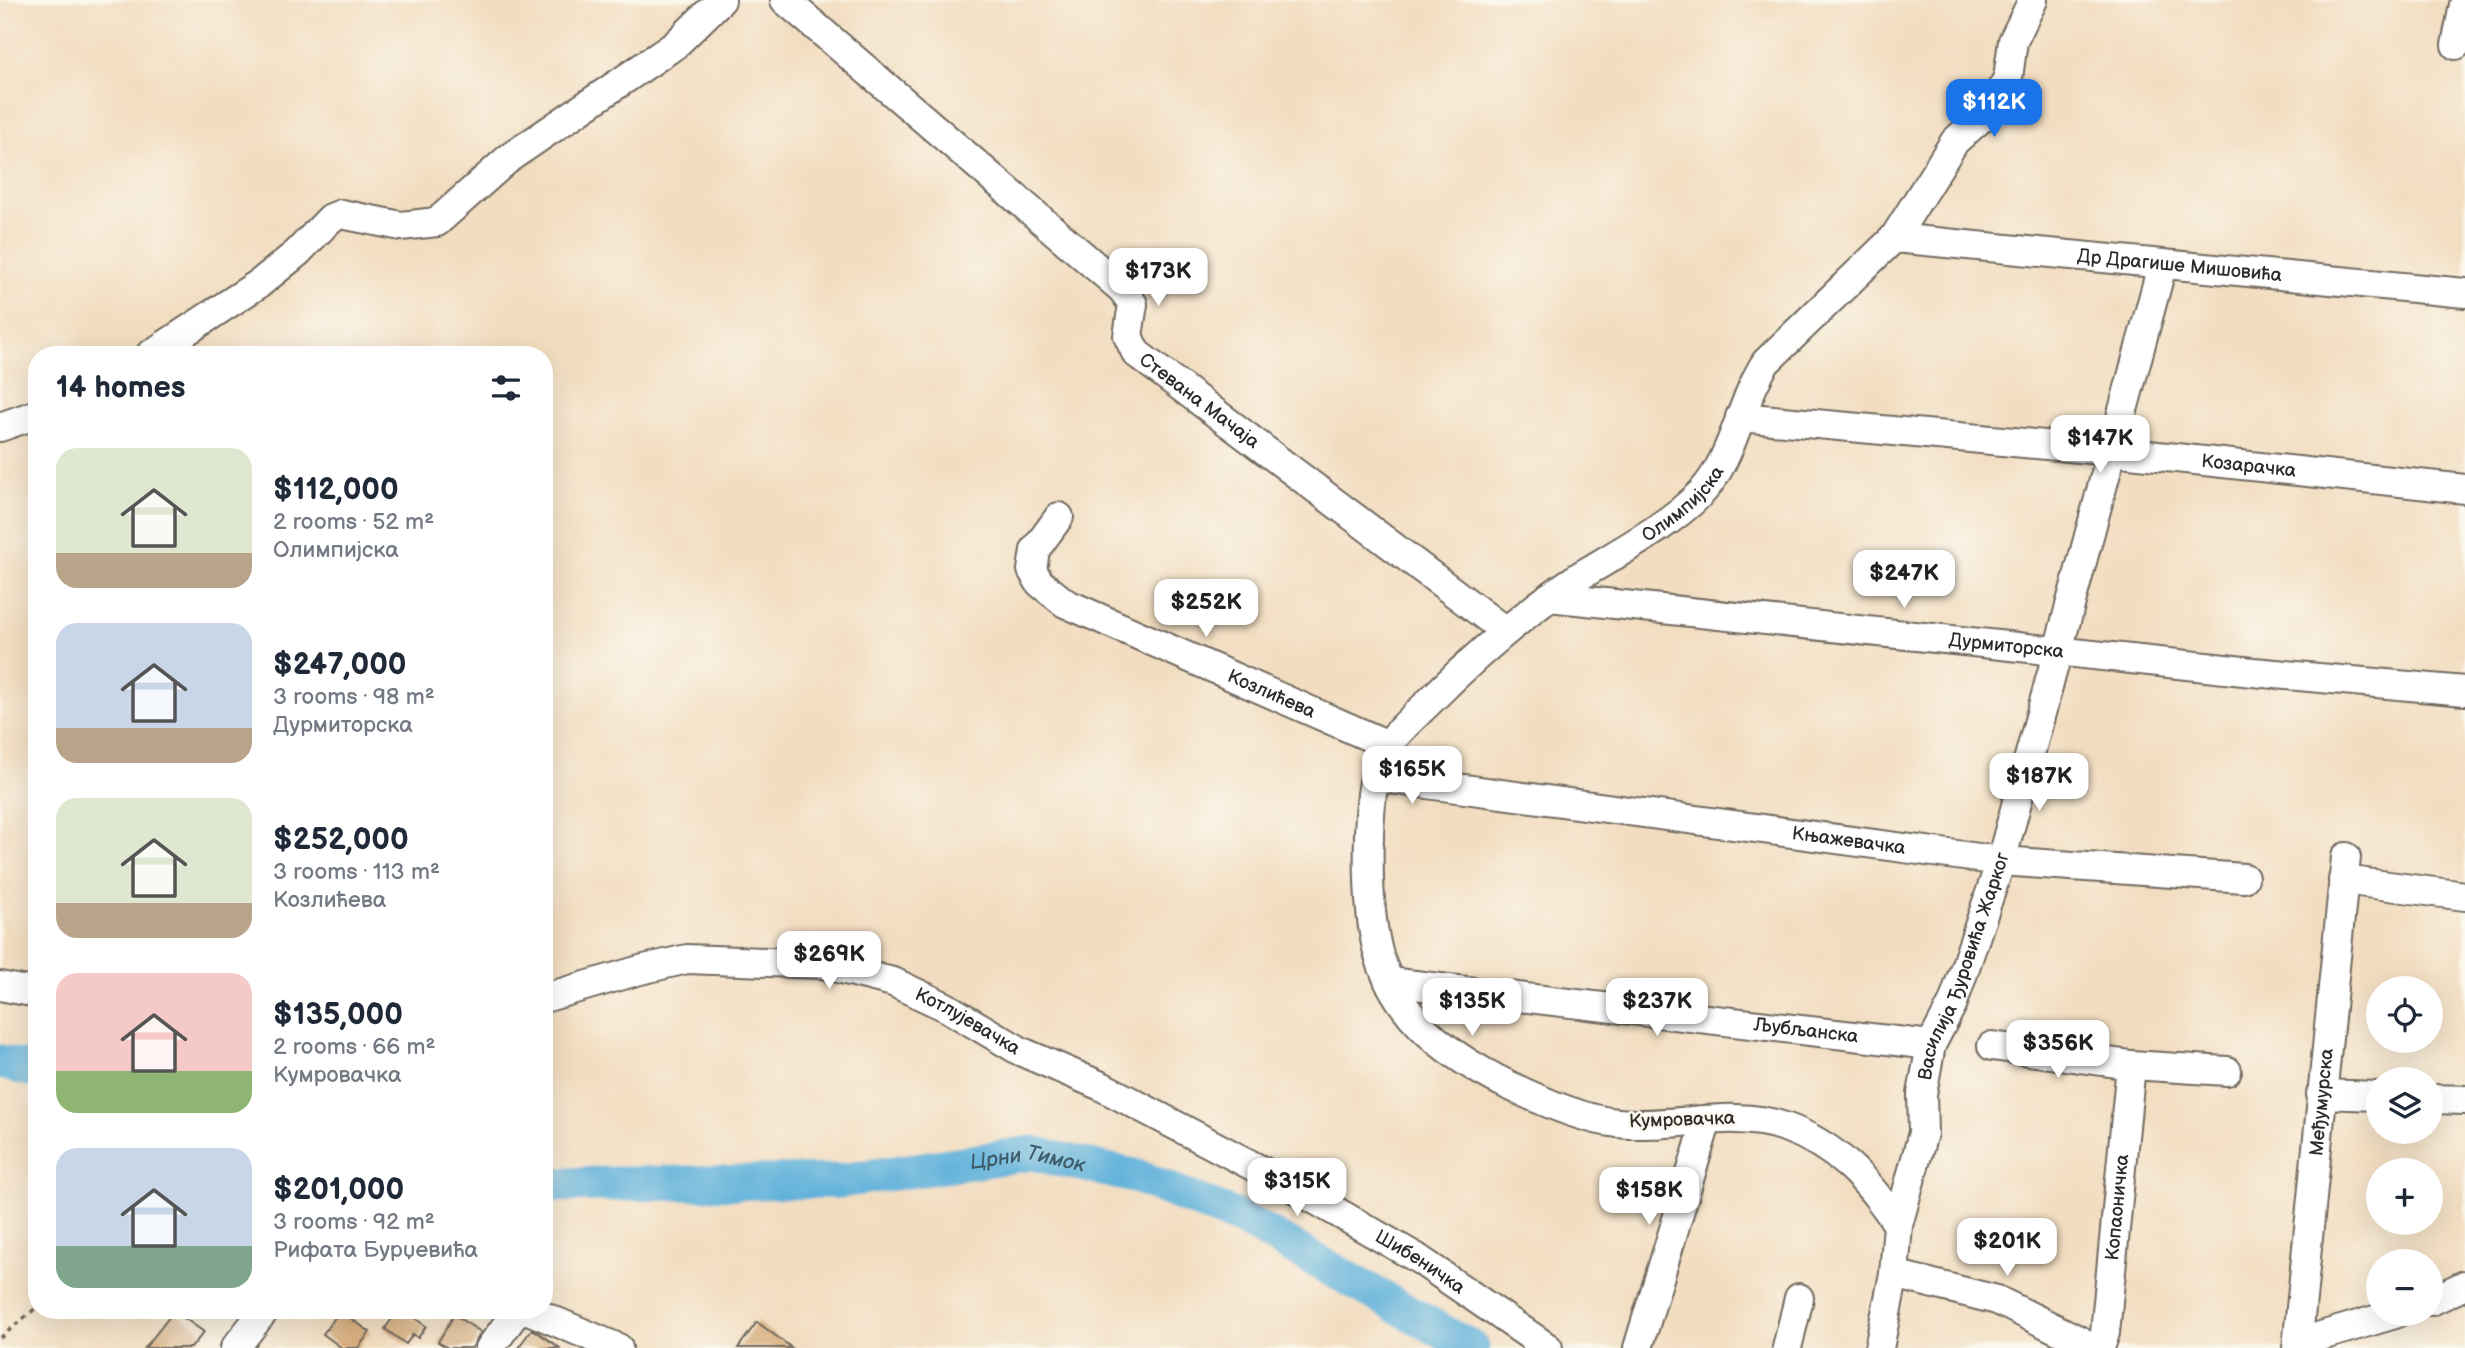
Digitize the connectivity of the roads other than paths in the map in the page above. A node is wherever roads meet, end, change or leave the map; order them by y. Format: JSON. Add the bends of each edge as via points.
{"nodes":[{"id":1,"x":721,"y":0,"type":"edge"},
{"id":2,"x":785,"y":0,"type":"edge"},
{"id":3,"x":2033,"y":0,"type":"edge"},
{"id":4,"x":2465,"y":0,"type":"edge"},
{"id":5,"x":2456,"y":45,"type":"dead end"},
{"id":6,"x":1894,"y":238,"type":"junction"},
{"id":7,"x":2162,"y":266,"type":"junction"},
{"id":8,"x":2465,"y":293,"type":"edge"},
{"id":9,"x":164,"y":346,"type":"edge"},
{"id":10,"x":28,"y":417,"type":"edge"},
{"id":11,"x":1740,"y":417,"type":"junction"},
{"id":12,"x":0,"y":427,"type":"edge"},
{"id":13,"x":2110,"y":451,"type":"junction"},
{"id":14,"x":2465,"y":489,"type":"edge"},
{"id":15,"x":1059,"y":517,"type":"dead end"},
{"id":16,"x":1549,"y":597,"type":"junction"},
{"id":17,"x":1505,"y":631,"type":"junction"},
{"id":18,"x":2057,"y":651,"type":"junction"},
{"id":19,"x":2465,"y":691,"type":"edge"},
{"id":20,"x":1388,"y":745,"type":"junction"},
{"id":21,"x":1376,"y":778,"type":"junction"},
{"id":22,"x":2001,"y":861,"type":"junction"},
{"id":23,"x":2244,"y":878,"type":"dead end"},
{"id":24,"x":2465,"y":896,"type":"edge"},
{"id":25,"x":1389,"y":982,"type":"junction"},
{"id":26,"x":0,"y":986,"type":"edge"},
{"id":27,"x":28,"y":991,"type":"edge"},
{"id":28,"x":553,"y":995,"type":"edge"},
{"id":29,"x":1931,"y":1045,"type":"junction"},
{"id":30,"x":1992,"y":1046,"type":"dead end"},
{"id":31,"x":2130,"y":1065,"type":"junction"},
{"id":32,"x":2227,"y":1071,"type":"dead end"},
{"id":33,"x":1101,"y":1086,"type":"joint"},
{"id":34,"x":2321,"y":1094,"type":"junction"},
{"id":35,"x":2366,"y":1096,"type":"edge"},
{"id":36,"x":2443,"y":1099,"type":"edge"},
{"id":37,"x":2465,"y":1100,"type":"edge"},
{"id":38,"x":1707,"y":1120,"type":"junction"},
{"id":39,"x":1899,"y":1225,"type":"junction"},
{"id":40,"x":1894,"y":1274,"type":"junction"},
{"id":41,"x":2465,"y":1285,"type":"edge"},
{"id":42,"x":2443,"y":1295,"type":"edge"},
{"id":43,"x":1799,"y":1298,"type":"dead end"},
{"id":44,"x":258,"y":1319,"type":"edge"},
{"id":45,"x":511,"y":1319,"type":"edge"},
{"id":46,"x":550,"y":1319,"type":"edge"},
{"id":47,"x":2366,"y":1323,"type":"edge"},
{"id":48,"x":2298,"y":1343,"type":"edge"},
{"id":49,"x":235,"y":1348,"type":"edge"},
{"id":50,"x":490,"y":1348,"type":"edge"},
{"id":51,"x":618,"y":1348,"type":"edge"},
{"id":52,"x":1548,"y":1348,"type":"edge"},
{"id":53,"x":1638,"y":1348,"type":"edge"},
{"id":54,"x":1787,"y":1348,"type":"edge"},
{"id":55,"x":1879,"y":1348,"type":"edge"},
{"id":56,"x":2095,"y":1348,"type":"edge"},
{"id":57,"x":2101,"y":1348,"type":"edge"}],
"edges":[{"from":1,"to":9,"type":"street","via":[[675,45],[509,158],[437,222],[401,226],[341,214],[331,218],[260,283]]},
{"from":2,"to":17,"type":"street","name":"Стевана Мачаја","via":[[1122,289],[1133,304],[1128,336],[1136,354]]},
{"from":3,"to":6,"type":"street","name":"Олимпијска","via":[[2014,41],[2008,78],[1988,112],[1955,141]]},
{"from":4,"to":5,"type":"street"},
{"from":6,"to":7,"type":"street","name":"Др Драгише Мишовића"},
{"from":6,"to":11,"type":"street","name":"Олимпијска","via":[[1766,362]]},
{"from":7,"to":8,"type":"street","name":"Др Драгише Мишовића"},
{"from":7,"to":13,"type":"street","name":"Василија Ђуровића Жарког"},
{"from":10,"to":12,"type":"street"},
{"from":11,"to":13,"type":"street","name":"Козарачка"},
{"from":11,"to":16,"type":"street","name":"Олимпијска","via":[[1719,466],[1692,501]]},
{"from":13,"to":14,"type":"street","name":"Козарачка"},
{"from":13,"to":18,"type":"street","name":"Василија Ђуровића Жарког"},
{"from":15,"to":20,"type":"street","name":"Козлићева","via":[[1035,550],[1032,570],[1040,583],[1065,603]]},
{"from":16,"to":17,"type":"street","name":"Олимпијска"},
{"from":16,"to":18,"type":"street","name":"Дурмиторска"},
{"from":17,"to":20,"type":"street","name":"Олимпијска"},
{"from":18,"to":19,"type":"street","name":"Дурмиторска"},
{"from":18,"to":22,"type":"street","name":"Василија Ђуровића Жарког"},
{"from":20,"to":21,"type":"street","name":"Олимпијска"},
{"from":21,"to":22,"type":"street","name":"Књажевачка"},
{"from":21,"to":25,"type":"street","name":"Олимпијска","via":[[1369,887],[1374,934]]},
{"from":22,"to":23,"type":"street","name":"Књажевачка"},
{"from":22,"to":29,"type":"street","name":"Василија Ђуровића Жарког","via":[[1953,1003]]},
{"from":24,"to":34,"type":"street","name":"Међумурска","via":[[2345,869]]},
{"from":25,"to":29,"type":"street","name":"Љубљанска"},
{"from":25,"to":38,"type":"street","name":"Кумровачка","via":[[1413,1019],[1442,1048],[1480,1073],[1545,1102],[1616,1123]]},
{"from":26,"to":27,"type":"street"},
{"from":28,"to":33,"type":"street","name":"Котлујевачка","via":[[687,959],[822,964],[893,982],[1020,1051]]},
{"from":29,"to":39,"type":"street","name":"Василија Ђуровића Жарког","via":[[1922,1094],[1923,1133]]},
{"from":30,"to":31,"type":"street"},
{"from":31,"to":32,"type":"street"},
{"from":31,"to":57,"type":"street","name":"Копаоничка"},
{"from":33,"to":52,"type":"street","name":"Шибеничка","via":[[1418,1258]]},
{"from":34,"to":35,"type":"street"},
{"from":34,"to":48,"type":"street","name":"Међумурска"},
{"from":36,"to":37,"type":"street"},
{"from":38,"to":39,"type":"street","name":"Кумровачка","via":[[1759,1120],[1816,1140],[1872,1186]]},
{"from":38,"to":53,"type":"street"},
{"from":39,"to":40,"type":"street","name":"Василија Ђуровића Жарког"},
{"from":40,"to":55,"type":"street","name":"Василија Ђуровића Жарког"},
{"from":40,"to":56,"type":"street","via":[[1997,1300]]},
{"from":41,"to":42,"type":"street"},
{"from":43,"to":54,"type":"street"},
{"from":44,"to":49,"type":"street"},
{"from":45,"to":50,"type":"street"},
{"from":46,"to":51,"type":"street"},
{"from":47,"to":48,"type":"street"}]}
